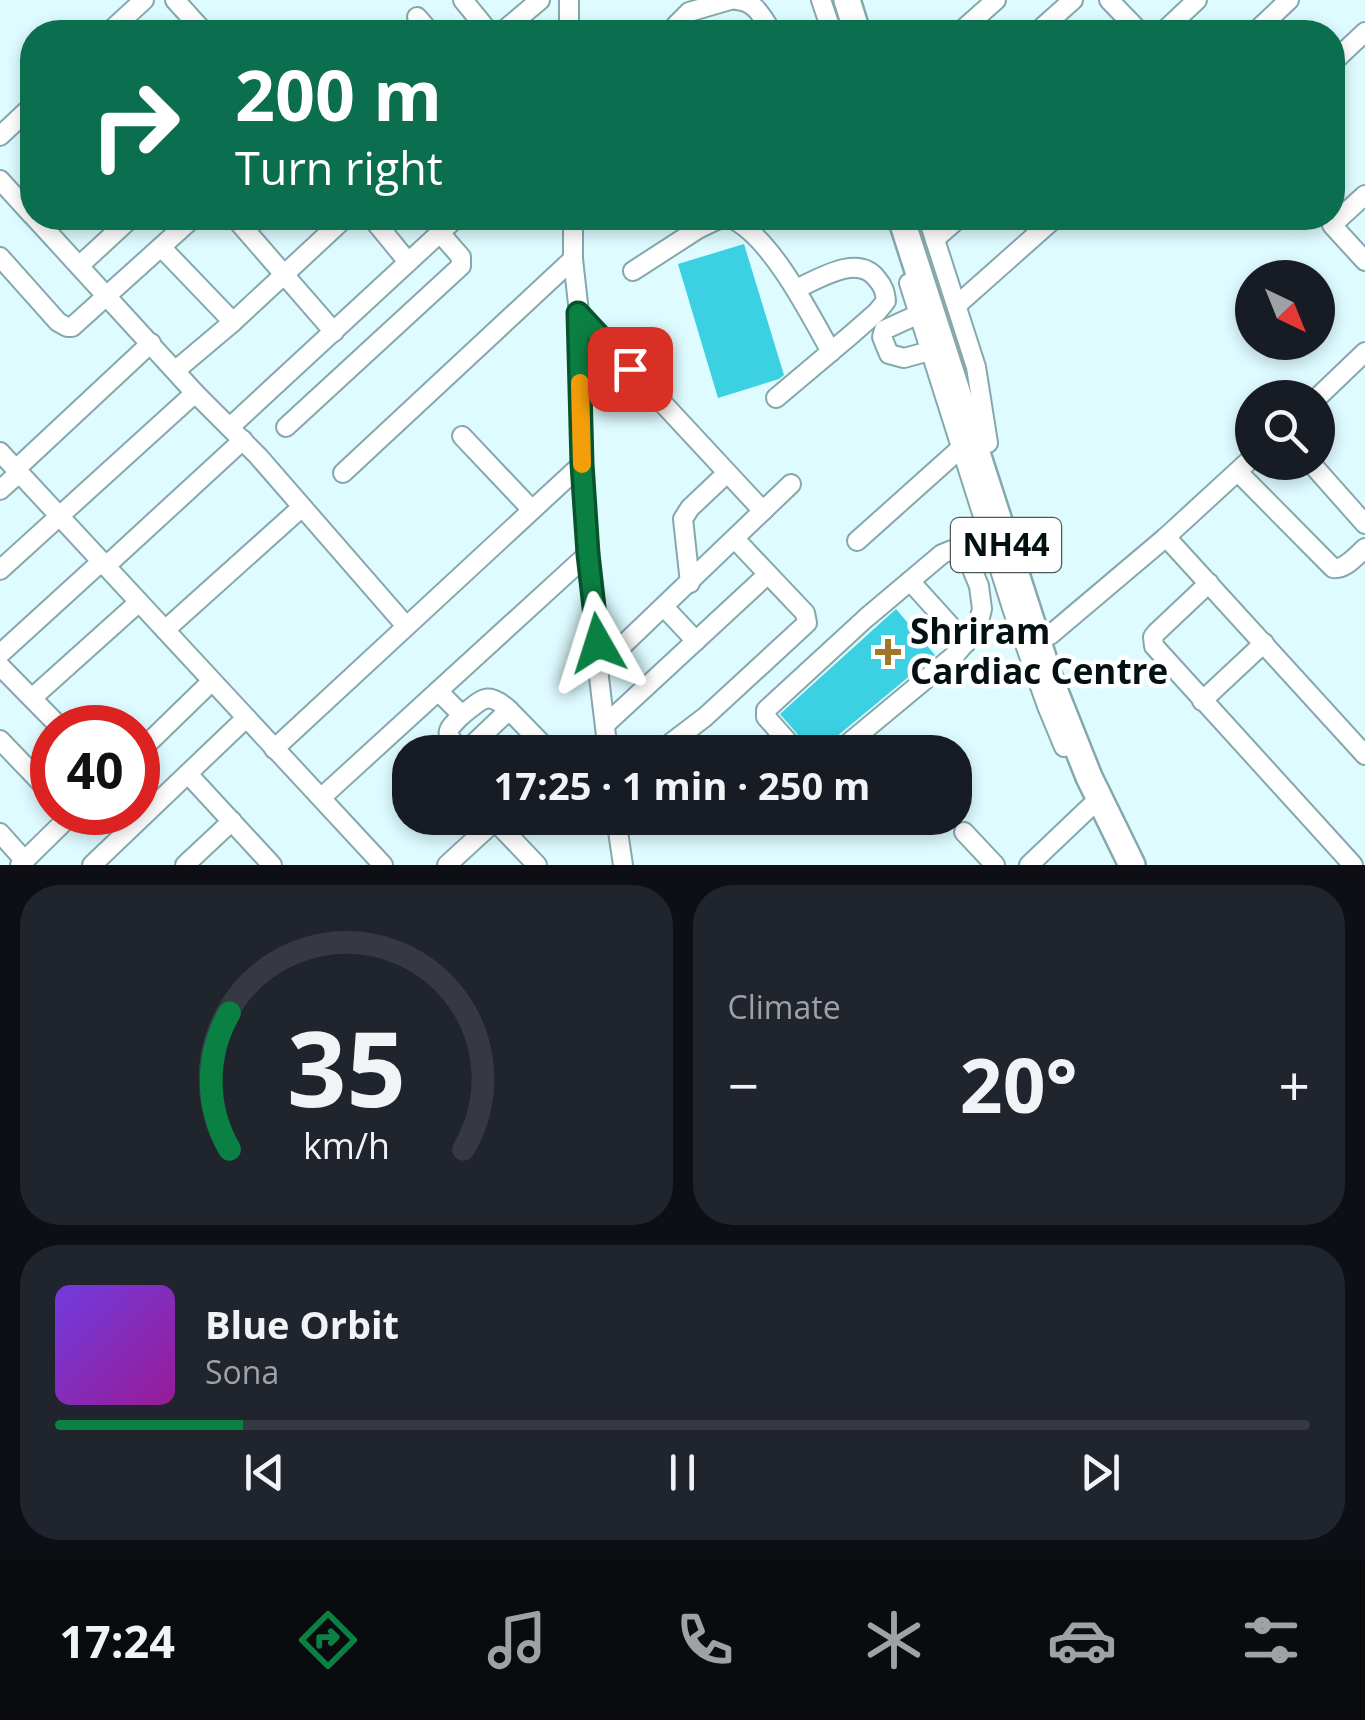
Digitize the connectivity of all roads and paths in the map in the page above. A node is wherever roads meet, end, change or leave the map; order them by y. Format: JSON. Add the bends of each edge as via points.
{"nodes":[{"id":1,"x":144,"y":0,"type":"edge"},
{"id":2,"x":176,"y":0,"type":"edge"},
{"id":3,"x":464,"y":0,"type":"edge"},
{"id":4,"x":733,"y":0,"type":"edge"},
{"id":5,"x":1109,"y":0,"type":"edge"},
{"id":6,"x":1197,"y":0,"type":"edge"},
{"id":7,"x":1289,"y":0,"type":"edge"},
{"id":8,"x":535,"y":2,"type":"edge"},
{"id":9,"x":417,"y":17,"type":"dead end"},
{"id":10,"x":125,"y":20,"type":"edge"},
{"id":11,"x":194,"y":20,"type":"edge"},
{"id":12,"x":420,"y":20,"type":"edge"},
{"id":13,"x":480,"y":20,"type":"edge"},
{"id":14,"x":515,"y":20,"type":"edge"},
{"id":15,"x":681,"y":20,"type":"edge"},
{"id":16,"x":765,"y":20,"type":"edge"},
{"id":17,"x":1128,"y":20,"type":"edge"},
{"id":18,"x":1176,"y":20,"type":"edge"},
{"id":19,"x":1268,"y":20,"type":"edge"},
{"id":20,"x":1365,"y":32,"type":"edge"},
{"id":21,"x":1345,"y":50,"type":"edge"},
{"id":22,"x":20,"y":120,"type":"edge"},
{"id":23,"x":0,"y":136,"type":"edge"},
{"id":24,"x":0,"y":180,"type":"edge"},
{"id":25,"x":14,"y":196,"type":"junction"},
{"id":26,"x":20,"y":202,"type":"edge"},
{"id":27,"x":0,"y":209,"type":"edge"},
{"id":28,"x":47,"y":230,"type":"edge"},
{"id":29,"x":117,"y":230,"type":"edge"},
{"id":30,"x":180,"y":230,"type":"edge"},
{"id":31,"x":245,"y":230,"type":"edge"},
{"id":32,"x":333,"y":230,"type":"edge"},
{"id":33,"x":382,"y":230,"type":"edge"},
{"id":34,"x":443,"y":230,"type":"edge"},
{"id":35,"x":574,"y":230,"type":"edge"},
{"id":36,"x":696,"y":230,"type":"edge"},
{"id":37,"x":748,"y":230,"type":"edge"},
{"id":38,"x":893,"y":230,"type":"edge"},
{"id":39,"x":903,"y":230,"type":"edge"},
{"id":40,"x":920,"y":230,"type":"edge"},
{"id":41,"x":932,"y":230,"type":"edge"},
{"id":42,"x":945,"y":230,"type":"edge"},
{"id":43,"x":1041,"y":230,"type":"edge"},
{"id":44,"x":1337,"y":230,"type":"edge"},
{"id":45,"x":440,"y":233,"type":"junction"},
{"id":46,"x":935,"y":239,"type":"junction"},
{"id":47,"x":161,"y":247,"type":"junction"},
{"id":48,"x":0,"y":256,"type":"edge"},
{"id":49,"x":573,"y":259,"type":"junction"},
{"id":50,"x":1365,"y":260,"type":"edge"},
{"id":51,"x":408,"y":262,"type":"junction"},
{"id":52,"x":79,"y":266,"type":"junction"},
{"id":53,"x":633,"y":271,"type":"dead end"},
{"id":54,"x":284,"y":275,"type":"junction"},
{"id":55,"x":914,"y":279,"type":"junction"},
{"id":56,"x":796,"y":289,"type":"junction"},
{"id":57,"x":885,"y":290,"type":"junction"},
{"id":58,"x":108,"y":296,"type":"junction"},
{"id":59,"x":957,"y":305,"type":"junction"},
{"id":60,"x":578,"y":313,"type":"junction"},
{"id":61,"x":919,"y":314,"type":"junction"},
{"id":62,"x":233,"y":322,"type":"junction"},
{"id":63,"x":334,"y":332,"type":"junction"},
{"id":64,"x":151,"y":343,"type":"junction"},
{"id":65,"x":936,"y":350,"type":"junction"},
{"id":66,"x":831,"y":352,"type":"junction"},
{"id":67,"x":1363,"y":358,"type":"edge"},
{"id":68,"x":176,"y":370,"type":"junction"},
{"id":69,"x":1335,"y":382,"type":"edge"},
{"id":70,"x":195,"y":392,"type":"junction"},
{"id":71,"x":776,"y":398,"type":"dead end"},
{"id":72,"x":286,"y":427,"type":"dead end"},
{"id":73,"x":236,"y":433,"type":"junction"},
{"id":74,"x":462,"y":436,"type":"dead end"},
{"id":75,"x":988,"y":443,"type":"junction"},
{"id":76,"x":962,"y":448,"type":"junction"},
{"id":77,"x":0,"y":452,"type":"edge"},
{"id":78,"x":582,"y":464,"type":"junction"},
{"id":79,"x":17,"y":471,"type":"junction"},
{"id":80,"x":343,"y":473,"type":"dead end"},
{"id":81,"x":727,"y":473,"type":"junction"},
{"id":82,"x":1235,"y":475,"type":"edge"},
{"id":83,"x":1246,"y":480,"type":"edge"},
{"id":84,"x":1326,"y":480,"type":"edge"},
{"id":85,"x":791,"y":484,"type":"dead end"},
{"id":86,"x":0,"y":490,"type":"edge"},
{"id":87,"x":302,"y":507,"type":"junction"},
{"id":88,"x":532,"y":510,"type":"junction"},
{"id":89,"x":762,"y":511,"type":"junction"},
{"id":90,"x":60,"y":515,"type":"junction"},
{"id":91,"x":1365,"y":524,"type":"edge"},
{"id":92,"x":1166,"y":537,"type":"junction"},
{"id":93,"x":735,"y":539,"type":"junction"},
{"id":94,"x":858,"y":541,"type":"dead end"},
{"id":95,"x":1365,"y":548,"type":"edge"},
{"id":96,"x":588,"y":554,"type":"junction"},
{"id":97,"x":104,"y":563,"type":"junction"},
{"id":98,"x":0,"y":570,"type":"edge"},
{"id":99,"x":768,"y":574,"type":"junction"},
{"id":100,"x":1002,"y":576,"type":"junction"},
{"id":101,"x":910,"y":581,"type":"junction"},
{"id":102,"x":690,"y":582,"type":"junction"},
{"id":103,"x":1209,"y":583,"type":"junction"},
{"id":104,"x":978,"y":586,"type":"junction"},
{"id":105,"x":139,"y":602,"type":"junction"},
{"id":106,"x":664,"y":607,"type":"junction"},
{"id":107,"x":406,"y":626,"type":"junction"},
{"id":108,"x":166,"y":630,"type":"junction"},
{"id":109,"x":1050,"y":635,"type":"junction"},
{"id":110,"x":696,"y":641,"type":"junction"},
{"id":111,"x":966,"y":642,"type":"junction"},
{"id":112,"x":1264,"y":643,"type":"junction"},
{"id":113,"x":0,"y":654,"type":"edge"},
{"id":114,"x":0,"y":666,"type":"edge"},
{"id":115,"x":598,"y":669,"type":"junction"},
{"id":116,"x":212,"y":681,"type":"junction"},
{"id":117,"x":438,"y":691,"type":"junction"},
{"id":118,"x":32,"y":698,"type":"junction"},
{"id":119,"x":1202,"y":701,"type":"junction"},
{"id":120,"x":39,"y":705,"type":"edge"},
{"id":121,"x":509,"y":710,"type":"junction"},
{"id":122,"x":462,"y":714,"type":"junction"},
{"id":123,"x":246,"y":718,"type":"junction"},
{"id":124,"x":606,"y":724,"type":"junction"},
{"id":125,"x":160,"y":732,"type":"edge"},
{"id":126,"x":448,"y":735,"type":"edge"},
{"id":127,"x":482,"y":735,"type":"edge"},
{"id":128,"x":533,"y":735,"type":"edge"},
{"id":129,"x":607,"y":735,"type":"edge"},
{"id":130,"x":681,"y":735,"type":"edge"},
{"id":131,"x":781,"y":735,"type":"edge"},
{"id":132,"x":858,"y":735,"type":"edge"},
{"id":133,"x":0,"y":740,"type":"edge"},
{"id":134,"x":274,"y":749,"type":"junction"},
{"id":135,"x":1365,"y":755,"type":"edge"},
{"id":136,"x":30,"y":771,"type":"edge"},
{"id":137,"x":188,"y":774,"type":"junction"},
{"id":138,"x":322,"y":797,"type":"junction"},
{"id":139,"x":1091,"y":806,"type":"junction"},
{"id":140,"x":232,"y":820,"type":"junction"},
{"id":141,"x":0,"y":834,"type":"edge"},
{"id":142,"x":50,"y":835,"type":"edge"},
{"id":143,"x":480,"y":835,"type":"edge"},
{"id":144,"x":511,"y":835,"type":"edge"},
{"id":145,"x":619,"y":835,"type":"edge"},
{"id":146,"x":967,"y":835,"type":"edge"},
{"id":147,"x":22,"y":863,"type":"edge"},
{"id":148,"x":265,"y":863,"type":"edge"},
{"id":149,"x":92,"y":865,"type":"edge"},
{"id":150,"x":185,"y":865,"type":"edge"},
{"id":151,"x":384,"y":865,"type":"edge"},
{"id":152,"x":447,"y":865,"type":"edge"},
{"id":153,"x":536,"y":865,"type":"edge"},
{"id":154,"x":623,"y":865,"type":"edge"},
{"id":155,"x":995,"y":865,"type":"edge"},
{"id":156,"x":1030,"y":865,"type":"edge"},
{"id":157,"x":1120,"y":865,"type":"edge"},
{"id":158,"x":1132,"y":865,"type":"edge"},
{"id":159,"x":1147,"y":865,"type":"edge"},
{"id":160,"x":1353,"y":865,"type":"edge"}],
"edges":[{"from":1,"to":10,"type":"street"},
{"from":2,"to":11,"type":"street"},
{"from":3,"to":13,"type":"street"},
{"from":4,"to":15,"type":"street"},
{"from":4,"to":16,"type":"street","via":[[746,1]]},
{"from":5,"to":17,"type":"street"},
{"from":6,"to":18,"type":"street"},
{"from":7,"to":19,"type":"street"},
{"from":8,"to":14,"type":"street"},
{"from":9,"to":12,"type":"street"},
{"from":20,"to":21,"type":"street"},
{"from":22,"to":23,"type":"street"},
{"from":24,"to":25,"type":"street"},
{"from":25,"to":26,"type":"street"},
{"from":25,"to":27,"type":"street"},
{"from":28,"to":52,"type":"street"},
{"from":29,"to":52,"type":"street"},
{"from":30,"to":47,"type":"street"},
{"from":31,"to":54,"type":"street"},
{"from":32,"to":54,"type":"street"},
{"from":33,"to":51,"type":"street"},
{"from":34,"to":45,"type":"street"},
{"from":35,"to":49,"type":"street"},
{"from":36,"to":53,"type":"street"},
{"from":37,"to":56,"type":"street"},
{"from":38,"to":55,"type":"street"},
{"from":39,"to":55,"type":"highway","number":"NH44"},
{"from":40,"to":75,"type":"highway","number":"NH44"},
{"from":41,"to":46,"type":"street"},
{"from":42,"to":46,"type":"street"},
{"from":43,"to":59,"type":"street"},
{"from":44,"to":50,"type":"street"},
{"from":45,"to":51,"type":"street"},
{"from":45,"to":72,"type":"street","via":[[461,266]]},
{"from":46,"to":59,"type":"street"},
{"from":47,"to":58,"type":"street"},
{"from":47,"to":62,"type":"street"},
{"from":48,"to":58,"type":"street","via":[[66,328]]},
{"from":49,"to":60,"type":"street"},
{"from":49,"to":80,"type":"street"},
{"from":51,"to":63,"type":"street"},
{"from":52,"to":58,"type":"street"},
{"from":54,"to":62,"type":"street"},
{"from":54,"to":63,"type":"street"},
{"from":55,"to":57,"type":"street"},
{"from":55,"to":61,"type":"street"},
{"from":55,"to":65,"type":"highway","number":"NH44"},
{"from":56,"to":57,"type":"street","via":[[860,266]]},
{"from":56,"to":66,"type":"street"},
{"from":57,"to":66,"type":"street","via":[[884,305]]},
{"from":58,"to":64,"type":"street"},
{"from":59,"to":75,"type":"street"},
{"from":60,"to":78,"type":"street"},
{"from":60,"to":81,"type":"street"},
{"from":61,"to":65,"type":"street"},
{"from":61,"to":65,"type":"street","via":[[886,328],[882,337],[889,354]]},
{"from":62,"to":68,"type":"street"},
{"from":63,"to":73,"type":"street"},
{"from":64,"to":68,"type":"street"},
{"from":64,"to":79,"type":"street"},
{"from":65,"to":76,"type":"street"},
{"from":65,"to":158,"type":"highway","number":"NH44","via":[[1050,679]]},
{"from":66,"to":71,"type":"street"},
{"from":67,"to":69,"type":"street"},
{"from":68,"to":70,"type":"street"},
{"from":70,"to":73,"type":"street"},
{"from":70,"to":90,"type":"street"},
{"from":73,"to":87,"type":"street"},
{"from":73,"to":97,"type":"street"},
{"from":74,"to":88,"type":"street"},
{"from":75,"to":109,"type":"highway","number":"NH44"},
{"from":76,"to":94,"type":"street"},
{"from":76,"to":100,"type":"street"},
{"from":77,"to":79,"type":"street"},
{"from":78,"to":88,"type":"street"},
{"from":78,"to":96,"type":"street"},
{"from":79,"to":86,"type":"street"},
{"from":79,"to":90,"type":"street"},
{"from":81,"to":89,"type":"street"},
{"from":81,"to":102,"type":"street","via":[[684,519]]},
{"from":82,"to":92,"type":"street"},
{"from":83,"to":95,"type":"street","via":[[1332,568]]},
{"from":84,"to":91,"type":"street"},
{"from":85,"to":89,"type":"street"},
{"from":87,"to":107,"type":"street"},
{"from":87,"to":108,"type":"street"},
{"from":88,"to":107,"type":"street"},
{"from":89,"to":93,"type":"street"},
{"from":90,"to":97,"type":"street"},
{"from":90,"to":98,"type":"street"},
{"from":92,"to":103,"type":"street"},
{"from":92,"to":109,"type":"street"},
{"from":93,"to":99,"type":"street"},
{"from":93,"to":102,"type":"street"},
{"from":96,"to":115,"type":"street"},
{"from":96,"to":117,"type":"street"},
{"from":97,"to":105,"type":"street"},
{"from":97,"to":113,"type":"street"},
{"from":99,"to":110,"type":"street"},
{"from":99,"to":130,"type":"street","via":[[806,622]]},
{"from":100,"to":104,"type":"street"},
{"from":100,"to":139,"type":"street"},
{"from":101,"to":104,"type":"street","via":[[952,550],[967,557]]},
{"from":101,"to":111,"type":"street"},
{"from":101,"to":131,"type":"street","via":[[766,710]]},
{"from":102,"to":106,"type":"street"},
{"from":103,"to":112,"type":"street"},
{"from":103,"to":119,"type":"street","via":[[1153,641]]},
{"from":104,"to":111,"type":"street","via":[[982,609]]},
{"from":105,"to":108,"type":"street"},
{"from":105,"to":118,"type":"street"},
{"from":106,"to":110,"type":"street"},
{"from":106,"to":115,"type":"street"},
{"from":107,"to":134,"type":"street"},
{"from":108,"to":116,"type":"street"},
{"from":109,"to":159,"type":"highway","number":"NH44","via":[[1101,770]]},
{"from":110,"to":124,"type":"street"},
{"from":111,"to":132,"type":"street"},
{"from":112,"to":119,"type":"street"},
{"from":112,"to":135,"type":"street"},
{"from":114,"to":118,"type":"street"},
{"from":115,"to":124,"type":"street"},
{"from":116,"to":123,"type":"street"},
{"from":116,"to":125,"type":"street"},
{"from":117,"to":122,"type":"street"},
{"from":117,"to":138,"type":"street"},
{"from":118,"to":120,"type":"street"},
{"from":119,"to":160,"type":"street"},
{"from":121,"to":122,"type":"street","via":[[490,698]]},
{"from":121,"to":127,"type":"street"},
{"from":121,"to":128,"type":"street"},
{"from":122,"to":126,"type":"street"},
{"from":123,"to":134,"type":"street"},
{"from":123,"to":137,"type":"street"},
{"from":124,"to":129,"type":"street"},
{"from":133,"to":136,"type":"street"},
{"from":134,"to":138,"type":"street"},
{"from":137,"to":140,"type":"street"},
{"from":137,"to":149,"type":"street"},
{"from":138,"to":151,"type":"street"},
{"from":139,"to":156,"type":"street"},
{"from":139,"to":157,"type":"street"},
{"from":140,"to":148,"type":"street"},
{"from":140,"to":150,"type":"street"},
{"from":141,"to":147,"type":"street"},
{"from":142,"to":147,"type":"street"},
{"from":143,"to":152,"type":"street"},
{"from":144,"to":153,"type":"street"},
{"from":145,"to":154,"type":"street"},
{"from":146,"to":155,"type":"street"}]}
